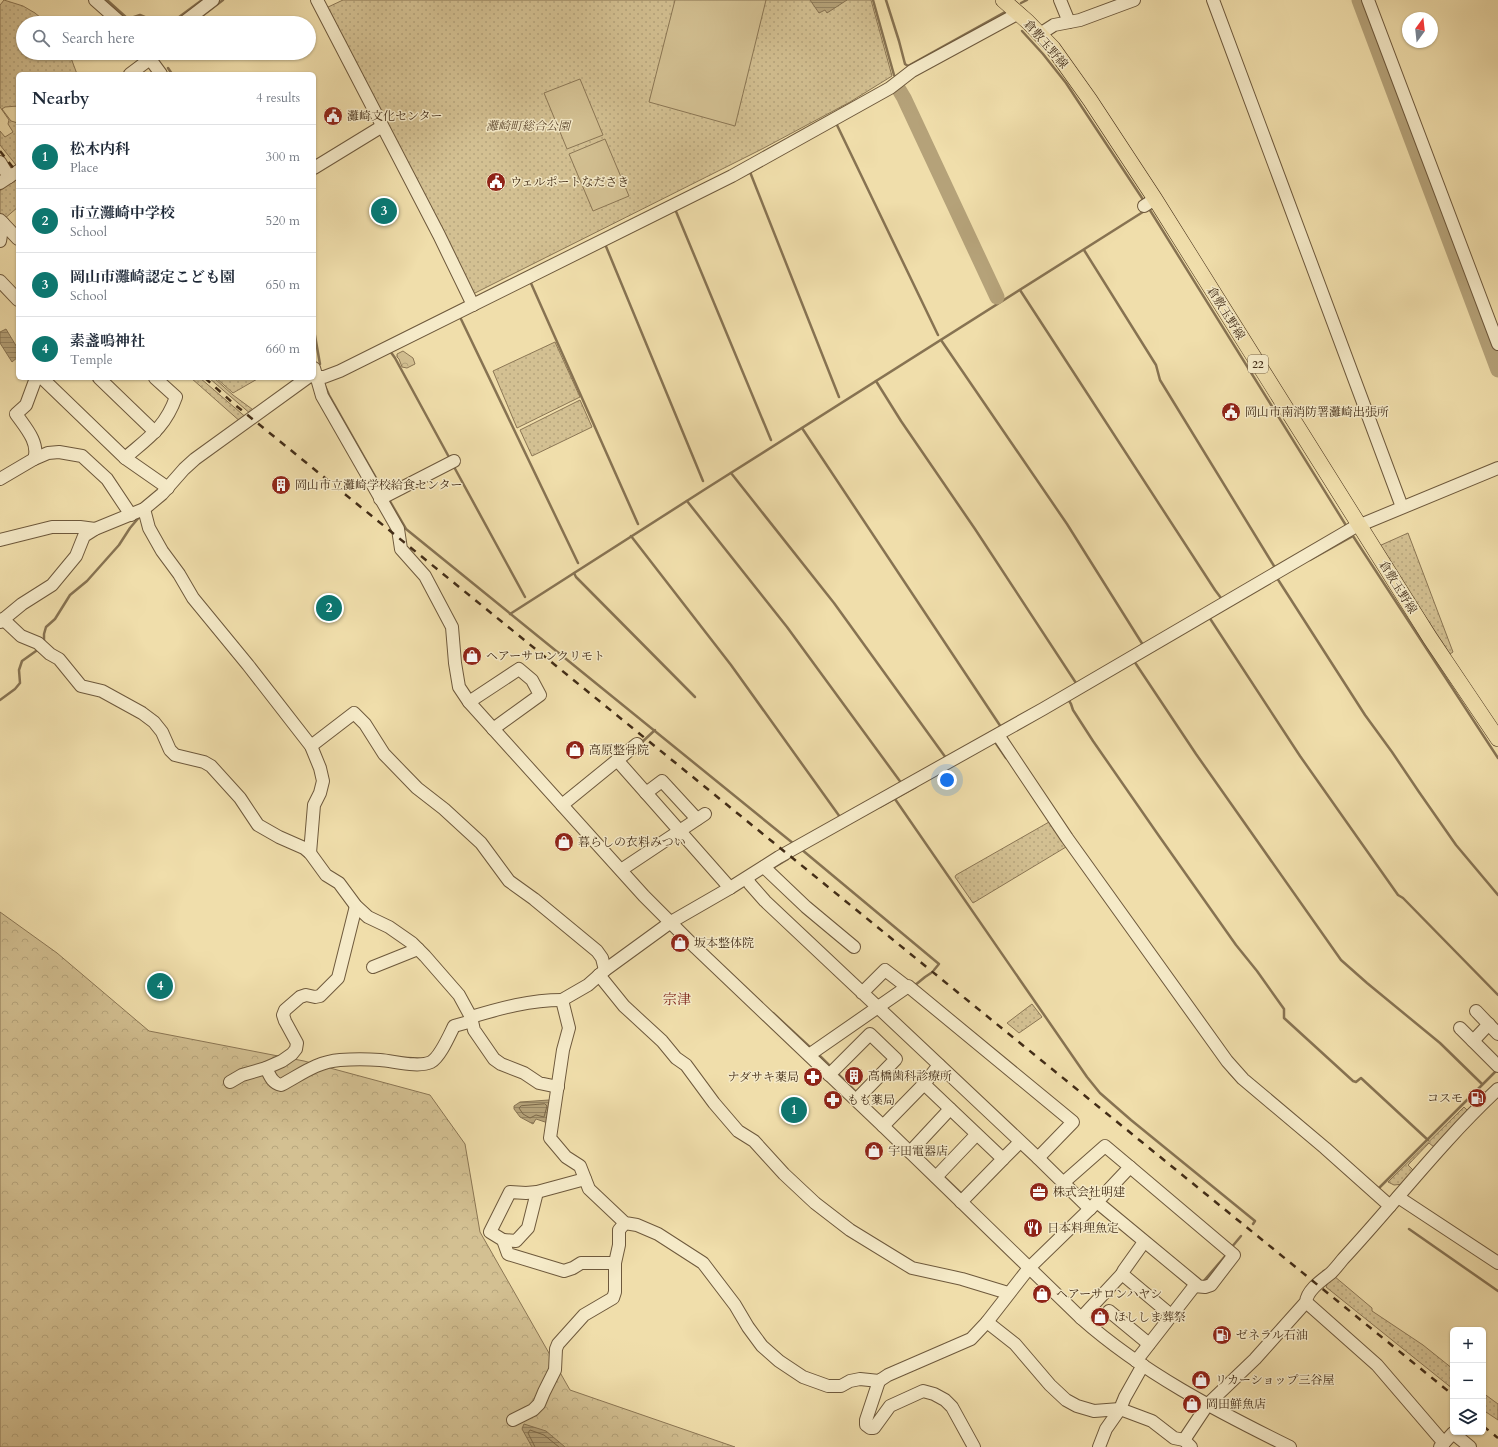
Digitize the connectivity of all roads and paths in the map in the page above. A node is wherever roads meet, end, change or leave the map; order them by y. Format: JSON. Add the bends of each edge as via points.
{"nodes":[{"id":1,"x":95,"y":0,"type":"edge"},
{"id":2,"x":213,"y":0,"type":"edge"},
{"id":3,"x":316,"y":0,"type":"edge"},
{"id":4,"x":1003,"y":0,"type":"edge"},
{"id":5,"x":1060,"y":0,"type":"edge"},
{"id":6,"x":1116,"y":0,"type":"edge"},
{"id":7,"x":1134,"y":0,"type":"edge"},
{"id":8,"x":1213,"y":0,"type":"edge"},
{"id":9,"x":1368,"y":0,"type":"edge"},
{"id":10,"x":1019,"y":13,"type":"junction"},
{"id":11,"x":113,"y":16,"type":"edge"},
{"id":12,"x":192,"y":16,"type":"edge"},
{"id":13,"x":1068,"y":20,"type":"junction"},
{"id":14,"x":1040,"y":34,"type":"junction"},
{"id":15,"x":144,"y":60,"type":"edge"},
{"id":16,"x":151,"y":60,"type":"edge"},
{"id":17,"x":132,"y":72,"type":"edge"},
{"id":18,"x":160,"y":72,"type":"edge"},
{"id":19,"x":381,"y":127,"type":"junction"},
{"id":20,"x":316,"y":167,"type":"edge"},
{"id":21,"x":2,"y":221,"type":"edge"},
{"id":22,"x":16,"y":237,"type":"edge"},
{"id":23,"x":0,"y":241,"type":"edge"},
{"id":24,"x":0,"y":281,"type":"edge"},
{"id":25,"x":16,"y":298,"type":"edge"},
{"id":26,"x":473,"y":305,"type":"junction"},
{"id":27,"x":1498,"y":344,"type":"edge"},
{"id":28,"x":316,"y":376,"type":"edge"},
{"id":29,"x":35,"y":380,"type":"edge"},
{"id":30,"x":44,"y":380,"type":"edge"},
{"id":31,"x":101,"y":380,"type":"edge"},
{"id":32,"x":157,"y":380,"type":"edge"},
{"id":33,"x":306,"y":380,"type":"edge"},
{"id":34,"x":315,"y":380,"type":"edge"},
{"id":35,"x":155,"y":432,"type":"junction"},
{"id":36,"x":125,"y":458,"type":"junction"},
{"id":37,"x":34,"y":459,"type":"junction"},
{"id":38,"x":452,"y":461,"type":"dead end"},
{"id":39,"x":1498,"y":468,"type":"edge"},
{"id":40,"x":0,"y":479,"type":"edge"},
{"id":41,"x":168,"y":488,"type":"junction"},
{"id":42,"x":384,"y":497,"type":"junction"},
{"id":43,"x":1402,"y":507,"type":"junction"},
{"id":44,"x":144,"y":509,"type":"junction"},
{"id":45,"x":131,"y":515,"type":"junction"},
{"id":46,"x":1352,"y":528,"type":"junction"},
{"id":47,"x":95,"y":529,"type":"junction"},
{"id":48,"x":0,"y":540,"type":"edge"},
{"id":49,"x":2,"y":620,"type":"edge"},
{"id":50,"x":469,"y":702,"type":"junction"},
{"id":51,"x":493,"y":729,"type":"junction"},
{"id":52,"x":1000,"y":737,"type":"junction"},
{"id":53,"x":1498,"y":739,"type":"edge"},
{"id":54,"x":637,"y":744,"type":"dead end"},
{"id":55,"x":311,"y":746,"type":"junction"},
{"id":56,"x":617,"y":760,"type":"junction"},
{"id":57,"x":646,"y":793,"type":"junction"},
{"id":58,"x":562,"y":805,"type":"junction"},
{"id":59,"x":679,"y":830,"type":"junction"},
{"id":60,"x":310,"y":853,"type":"junction"},
{"id":61,"x":621,"y":870,"type":"junction"},
{"id":62,"x":767,"y":870,"type":"junction"},
{"id":63,"x":748,"y":881,"type":"junction"},
{"id":64,"x":730,"y":888,"type":"junction"},
{"id":65,"x":356,"y":906,"type":"junction"},
{"id":66,"x":672,"y":922,"type":"junction"},
{"id":67,"x":854,"y":947,"type":"dead end"},
{"id":68,"x":418,"y":949,"type":"junction"},
{"id":69,"x":373,"y":967,"type":"dead end"},
{"id":70,"x":602,"y":972,"type":"junction"},
{"id":71,"x":910,"y":986,"type":"junction"},
{"id":72,"x":862,"y":993,"type":"junction"},
{"id":73,"x":562,"y":1000,"type":"junction"},
{"id":74,"x":880,"y":1009,"type":"junction"},
{"id":75,"x":1476,"y":1011,"type":"dead end"},
{"id":76,"x":471,"y":1019,"type":"junction"},
{"id":77,"x":1489,"y":1024,"type":"junction"},
{"id":78,"x":1460,"y":1028,"type":"dead end"},
{"id":79,"x":1498,"y":1034,"type":"edge"},
{"id":80,"x":1473,"y":1041,"type":"junction"},
{"id":81,"x":812,"y":1053,"type":"junction"},
{"id":82,"x":1498,"y":1066,"type":"edge"},
{"id":83,"x":266,"y":1068,"type":"junction"},
{"id":84,"x":937,"y":1068,"type":"junction"},
{"id":85,"x":832,"y":1072,"type":"junction"},
{"id":86,"x":230,"y":1082,"type":"dead end"},
{"id":87,"x":924,"y":1084,"type":"junction"},
{"id":88,"x":558,"y":1087,"type":"junction"},
{"id":89,"x":1498,"y":1088,"type":"edge"},
{"id":90,"x":859,"y":1097,"type":"junction"},
{"id":91,"x":950,"y":1109,"type":"junction"},
{"id":92,"x":886,"y":1123,"type":"junction"},
{"id":93,"x":976,"y":1135,"type":"junction"},
{"id":94,"x":1018,"y":1144,"type":"junction"},
{"id":95,"x":913,"y":1149,"type":"junction"},
{"id":96,"x":1038,"y":1158,"type":"junction"},
{"id":97,"x":1002,"y":1159,"type":"junction"},
{"id":98,"x":1130,"y":1167,"type":"junction"},
{"id":99,"x":939,"y":1174,"type":"junction"},
{"id":100,"x":585,"y":1179,"type":"junction"},
{"id":101,"x":1063,"y":1183,"type":"junction"},
{"id":102,"x":537,"y":1192,"type":"junction"},
{"id":103,"x":964,"y":1198,"type":"junction"},
{"id":104,"x":1394,"y":1201,"type":"junction"},
{"id":105,"x":1093,"y":1205,"type":"junction"},
{"id":106,"x":625,"y":1223,"type":"junction"},
{"id":107,"x":503,"y":1240,"type":"junction"},
{"id":108,"x":1144,"y":1242,"type":"junction"},
{"id":109,"x":615,"y":1263,"type":"junction"},
{"id":110,"x":1498,"y":1263,"type":"edge"},
{"id":111,"x":1029,"y":1268,"type":"junction"},
{"id":112,"x":1122,"y":1274,"type":"junction"},
{"id":113,"x":1198,"y":1287,"type":"junction"},
{"id":114,"x":1008,"y":1293,"type":"junction"},
{"id":115,"x":1306,"y":1302,"type":"junction"},
{"id":116,"x":1109,"y":1312,"type":"dead end"},
{"id":117,"x":1171,"y":1315,"type":"junction"},
{"id":118,"x":1081,"y":1318,"type":"junction"},
{"id":119,"x":987,"y":1322,"type":"junction"},
{"id":120,"x":1149,"y":1344,"type":"junction"},
{"id":121,"x":1140,"y":1363,"type":"junction"},
{"id":122,"x":879,"y":1381,"type":"junction"},
{"id":123,"x":1208,"y":1404,"type":"junction"},
{"id":124,"x":1120,"y":1409,"type":"junction"},
{"id":125,"x":513,"y":1420,"type":"dead end"},
{"id":126,"x":1187,"y":1444,"type":"edge"},
{"id":127,"x":1442,"y":1445,"type":"edge"},
{"id":128,"x":974,"y":1447,"type":"edge"},
{"id":129,"x":1099,"y":1447,"type":"edge"},
{"id":130,"x":1290,"y":1447,"type":"edge"},
{"id":131,"x":1470,"y":1447,"type":"edge"}],
"edges":[{"from":1,"to":11,"type":"street"},
{"from":2,"to":12,"type":"street"},
{"from":3,"to":19,"type":"street"},
{"from":4,"to":10,"type":"main road","name":"倉敷玉野線","number":"22"},
{"from":5,"to":13,"type":"street"},
{"from":6,"to":13,"type":"street"},
{"from":7,"to":13,"type":"street","via":[[1080,20]]},
{"from":8,"to":43,"type":"street"},
{"from":9,"to":27,"type":"street"},
{"from":10,"to":14,"type":"main road","name":"倉敷玉野線","number":"22"},
{"from":10,"to":26,"type":"street","via":[[911,72],[890,88],[732,176]]},
{"from":13,"to":14,"type":"street"},
{"from":14,"to":46,"type":"main road","name":"倉敷玉野線","number":"22","via":[[1073,76],[1149,203]]},
{"from":15,"to":17,"type":"street"},
{"from":16,"to":18,"type":"street"},
{"from":19,"to":20,"type":"street"},
{"from":19,"to":26,"type":"street","via":[[436,229]]},
{"from":21,"to":22,"type":"street"},
{"from":21,"to":23,"type":"street"},
{"from":24,"to":25,"type":"street"},
{"from":26,"to":28,"type":"street","via":[[340,371],[324,377]]},
{"from":29,"to":37,"type":"street","via":[[26,405],[16,414],[36,447]]},
{"from":30,"to":36,"type":"street"},
{"from":31,"to":35,"type":"street"},
{"from":32,"to":35,"type":"street","via":[[176,397],[167,416]]},
{"from":33,"to":41,"type":"street","via":[[195,459]]},
{"from":34,"to":42,"type":"street","via":[[322,396]]},
{"from":35,"to":36,"type":"street"},
{"from":36,"to":41,"type":"street"},
{"from":37,"to":40,"type":"street"},
{"from":37,"to":45,"type":"street","via":[[48,453],[59,452],[82,456],[107,479]]},
{"from":38,"to":42,"type":"street"},
{"from":39,"to":43,"type":"street"},
{"from":41,"to":44,"type":"street"},
{"from":42,"to":50,"type":"street","via":[[398,529],[401,550],[425,576],[452,627],[459,687]]},
{"from":43,"to":46,"type":"street"},
{"from":44,"to":45,"type":"street"},
{"from":44,"to":55,"type":"street","via":[[149,528],[193,598]]},
{"from":45,"to":47,"type":"street"},
{"from":46,"to":52,"type":"street"},
{"from":46,"to":53,"type":"main road","name":"倉敷玉野線","number":"22"},
{"from":47,"to":48,"type":"street","via":[[52,528]]},
{"from":47,"to":49,"type":"street","via":[[84,536],[76,556],[52,584]]},
{"from":49,"to":60,"type":"street","via":[[21,636],[38,643],[59,659],[81,686],[102,691],[154,722],[175,755],[211,766],[240,798],[258,825]]},
{"from":50,"to":51,"type":"street"},
{"from":50,"to":51,"type":"street","via":[[519,669],[532,680],[540,695]]},
{"from":51,"to":58,"type":"street"},
{"from":52,"to":62,"type":"street","via":[[802,844]]},
{"from":52,"to":104,"type":"street","via":[[1067,838],[1227,1061],[1243,1079],[1325,1148]]},
{"from":54,"to":56,"type":"street"},
{"from":55,"to":60,"type":"street","via":[[323,781],[314,805]]},
{"from":55,"to":70,"type":"street","via":[[354,713],[365,724],[384,754],[416,788],[444,809],[481,843],[509,881],[597,951],[602,958]]},
{"from":56,"to":57,"type":"street"},
{"from":56,"to":58,"type":"street"},
{"from":57,"to":59,"type":"street"},
{"from":57,"to":59,"type":"street","via":[[662,781],[701,816]]},
{"from":58,"to":61,"type":"street"},
{"from":59,"to":61,"type":"street"},
{"from":59,"to":64,"type":"street"},
{"from":60,"to":65,"type":"street","via":[[326,875],[339,883]]},
{"from":61,"to":66,"type":"street"},
{"from":62,"to":63,"type":"street"},
{"from":62,"to":67,"type":"street"},
{"from":63,"to":64,"type":"street"},
{"from":63,"to":72,"type":"street","via":[[765,901]]},
{"from":64,"to":66,"type":"street"},
{"from":65,"to":68,"type":"street","via":[[368,917],[389,927]]},
{"from":65,"to":83,"type":"street","via":[[338,978],[320,996],[300,997],[285,1010],[284,1021],[297,1043],[296,1049],[282,1061]]},
{"from":66,"to":70,"type":"street"},
{"from":66,"to":81,"type":"street","via":[[743,994]]},
{"from":68,"to":69,"type":"street"},
{"from":68,"to":76,"type":"street","via":[[459,995]]},
{"from":70,"to":73,"type":"street","via":[[588,985]]},
{"from":70,"to":114,"type":"street","via":[[624,1006],[686,1065],[738,1131],[754,1141],[784,1174],[850,1230],[912,1268]]},
{"from":71,"to":72,"type":"street","via":[[886,970]]},
{"from":71,"to":74,"type":"street"},
{"from":71,"to":96,"type":"street","via":[[1073,1122]]},
{"from":72,"to":74,"type":"street"},
{"from":73,"to":76,"type":"street","via":[[508,1005]]},
{"from":73,"to":88,"type":"street","via":[[569,1028]]},
{"from":74,"to":81,"type":"street"},
{"from":74,"to":84,"type":"street"},
{"from":75,"to":77,"type":"street"},
{"from":76,"to":83,"type":"street","via":[[454,1026],[433,1061],[423,1065],[378,1060],[340,1060],[313,1067],[281,1085],[272,1080]]},
{"from":76,"to":88,"type":"street","via":[[474,1030],[494,1059],[539,1083]]},
{"from":77,"to":79,"type":"street"},
{"from":77,"to":80,"type":"street"},
{"from":78,"to":80,"type":"street"},
{"from":80,"to":82,"type":"street"},
{"from":81,"to":85,"type":"street"},
{"from":83,"to":86,"type":"street","via":[[242,1075]]},
{"from":84,"to":87,"type":"street"},
{"from":84,"to":94,"type":"street"},
{"from":85,"to":90,"type":"street"},
{"from":85,"to":90,"type":"street","via":[[870,1034],[896,1058]]},
{"from":87,"to":91,"type":"street"},
{"from":87,"to":92,"type":"street"},
{"from":88,"to":100,"type":"street","via":[[550,1138],[566,1157],[580,1166]]},
{"from":89,"to":104,"type":"street","via":[[1434,1154]]},
{"from":90,"to":92,"type":"street"},
{"from":91,"to":93,"type":"street"},
{"from":91,"to":95,"type":"street"},
{"from":92,"to":95,"type":"street"},
{"from":93,"to":97,"type":"street"},
{"from":93,"to":99,"type":"street"},
{"from":94,"to":96,"type":"street"},
{"from":94,"to":97,"type":"street"},
{"from":95,"to":99,"type":"street"},
{"from":96,"to":101,"type":"street"},
{"from":97,"to":103,"type":"street"},
{"from":98,"to":101,"type":"street","via":[[1105,1146]]},
{"from":98,"to":105,"type":"street"},
{"from":98,"to":113,"type":"street","via":[[1234,1255],[1211,1285]]},
{"from":99,"to":103,"type":"street"},
{"from":100,"to":102,"type":"street"},
{"from":100,"to":106,"type":"street","via":[[589,1189]]},
{"from":101,"to":105,"type":"street"},
{"from":102,"to":107,"type":"street","via":[[528,1228],[516,1241]]},
{"from":102,"to":107,"type":"street","via":[[510,1192],[490,1232]]},
{"from":103,"to":111,"type":"street"},
{"from":104,"to":110,"type":"street","via":[[1435,1220]]},
{"from":104,"to":115,"type":"street","via":[[1318,1284]]},
{"from":105,"to":108,"type":"street"},
{"from":105,"to":111,"type":"street"},
{"from":106,"to":109,"type":"street","via":[[618,1230],[619,1245]]},
{"from":106,"to":122,"type":"street","via":[[658,1234],[702,1263],[735,1305],[762,1346],[803,1377],[828,1386],[841,1386],[860,1379]]},
{"from":107,"to":109,"type":"street","via":[[508,1254],[564,1271],[580,1263]]},
{"from":108,"to":112,"type":"street"},
{"from":108,"to":113,"type":"street"},
{"from":109,"to":125,"type":"street","via":[[613,1298],[584,1315],[558,1344],[555,1370],[540,1404]]},
{"from":111,"to":114,"type":"street"},
{"from":111,"to":118,"type":"street"},
{"from":112,"to":117,"type":"street"},
{"from":112,"to":118,"type":"street"},
{"from":113,"to":117,"type":"street"},
{"from":114,"to":119,"type":"street"},
{"from":115,"to":123,"type":"street","via":[[1255,1359]]},
{"from":115,"to":127,"type":"street","via":[[1377,1365]]},
{"from":116,"to":120,"type":"street"},
{"from":117,"to":120,"type":"street"},
{"from":118,"to":121,"type":"street","via":[[1105,1339]]},
{"from":119,"to":122,"type":"street","via":[[971,1339]]},
{"from":119,"to":124,"type":"street","via":[[1015,1344],[1066,1400],[1094,1411]]},
{"from":120,"to":121,"type":"street"},
{"from":121,"to":123,"type":"street"},
{"from":121,"to":124,"type":"street"},
{"from":122,"to":128,"type":"street","via":[[866,1420],[866,1425],[870,1428],[874,1428],[890,1406],[923,1391],[945,1400],[952,1407]]},
{"from":123,"to":126,"type":"street"},
{"from":123,"to":130,"type":"street"},
{"from":124,"to":126,"type":"street","via":[[1152,1421],[1174,1438]]},
{"from":124,"to":129,"type":"street","via":[[1106,1429]]},
{"from":127,"to":131,"type":"street","via":[[1453,1433]]}]}
